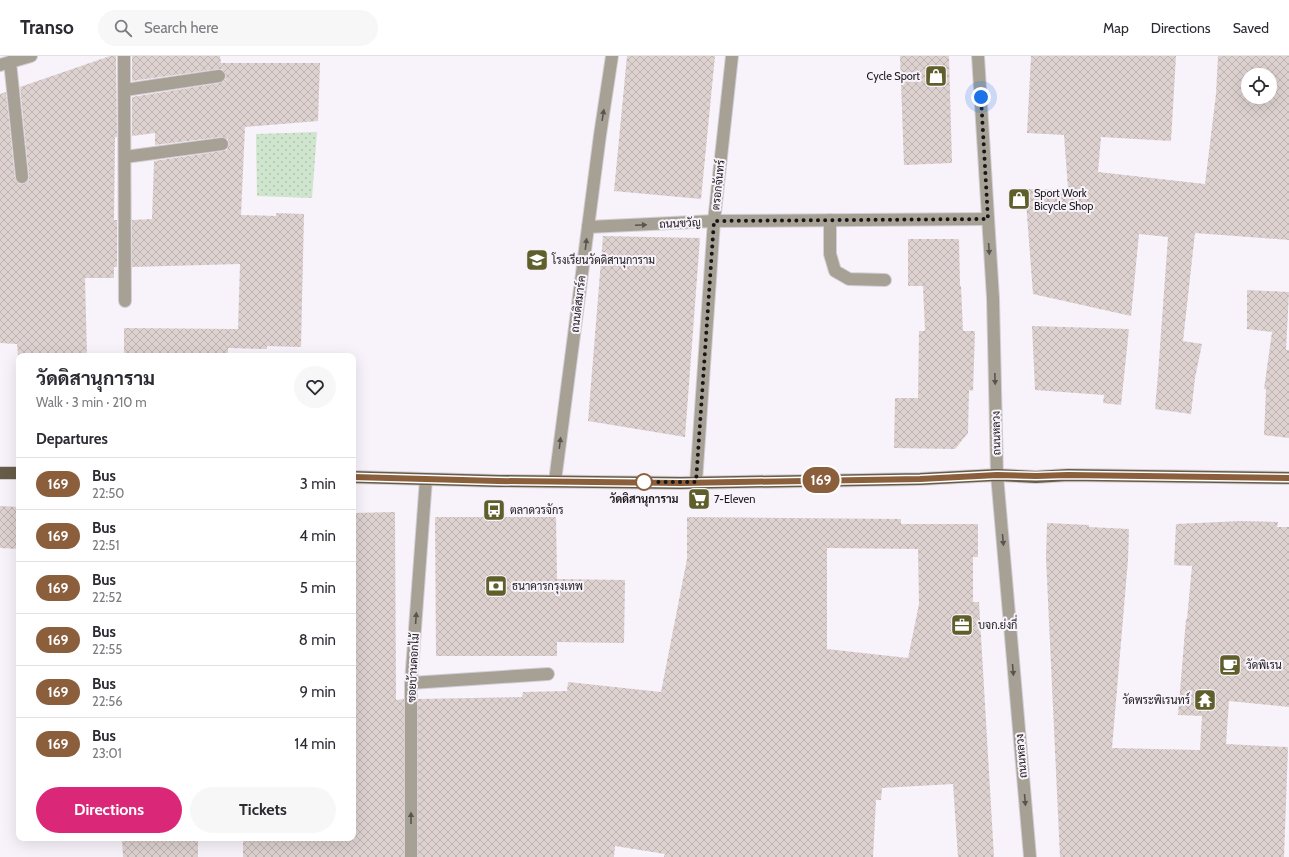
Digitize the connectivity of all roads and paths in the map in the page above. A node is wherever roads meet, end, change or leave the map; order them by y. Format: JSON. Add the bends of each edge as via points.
{"nodes":[{"id":1,"x":31,"y":56,"type":"edge"},
{"id":2,"x":124,"y":56,"type":"edge"},
{"id":3,"x":612,"y":56,"type":"edge"},
{"id":4,"x":732,"y":56,"type":"edge"},
{"id":5,"x":978,"y":56,"type":"edge"},
{"id":6,"x":5,"y":64,"type":"edge"},
{"id":7,"x":219,"y":76,"type":"dead end"},
{"id":8,"x":125,"y":90,"type":"junction"},
{"id":9,"x":222,"y":144,"type":"dead end"},
{"id":10,"x":125,"y":157,"type":"junction"},
{"id":11,"x":22,"y":177,"type":"dead end"},
{"id":12,"x":988,"y":219,"type":"junction"},
{"id":13,"x":830,"y":220,"type":"junction"},
{"id":14,"x":714,"y":221,"type":"junction"},
{"id":15,"x":588,"y":227,"type":"junction"},
{"id":16,"x":885,"y":280,"type":"dead end"},
{"id":17,"x":126,"y":301,"type":"dead end"},
{"id":18,"x":0,"y":473,"type":"edge"},
{"id":19,"x":16,"y":473,"type":"edge"},
{"id":20,"x":997,"y":475,"type":"junction"},
{"id":21,"x":356,"y":477,"type":"edge"},
{"id":22,"x":1289,"y":478,"type":"edge"},
{"id":23,"x":426,"y":479,"type":"junction"},
{"id":24,"x":555,"y":481,"type":"junction"},
{"id":25,"x":696,"y":482,"type":"junction"},
{"id":26,"x":548,"y":674,"type":"dead end"},
{"id":27,"x":411,"y":683,"type":"junction"},
{"id":28,"x":411,"y":857,"type":"edge"},
{"id":29,"x":1030,"y":857,"type":"edge"}],
"edges":[{"from":1,"to":6,"type":"street"},
{"from":2,"to":8,"type":"street"},
{"from":15,"to":3,"type":"street","name":"ถนนดิสมาร์ค","one_way":true},
{"from":4,"to":14,"type":"street","name":"ตรอกจันทร์"},
{"from":5,"to":12,"type":"street","name":"ถนนหลวง"},
{"from":6,"to":11,"type":"street"},
{"from":7,"to":8,"type":"street"},
{"from":8,"to":10,"type":"street"},
{"from":9,"to":10,"type":"street"},
{"from":10,"to":17,"type":"street"},
{"from":12,"to":13,"type":"street","name":"ถนนขวัญ"},
{"from":12,"to":20,"type":"street","name":"ถนนหลวง","one_way":true},
{"from":13,"to":14,"type":"street","name":"ถนนขวัญ"},
{"from":13,"to":16,"type":"street","via":[[830,254],[835,271],[849,279]]},
{"from":15,"to":14,"type":"street","name":"ถนนขวัญ","one_way":true},
{"from":14,"to":25,"type":"street","name":"ตรอกจันทร์"},
{"from":24,"to":15,"type":"street","name":"ถนนดิสมาร์ค","one_way":true},
{"from":18,"to":19,"type":"main road"},
{"from":20,"to":22,"type":"main road"},
{"from":20,"to":25,"type":"main road","via":[[920,479]]},
{"from":20,"to":29,"type":"street","name":"ถนนหลวง","one_way":true},
{"from":21,"to":23,"type":"main road"},
{"from":23,"to":24,"type":"main road"},
{"from":27,"to":23,"type":"street","name":"ซอยบ้านดอกไม้","one_way":true},
{"from":24,"to":25,"type":"main road"},
{"from":26,"to":27,"type":"street"},
{"from":28,"to":27,"type":"street","name":"ซอยบ้านดอกไม้","one_way":true}]}
